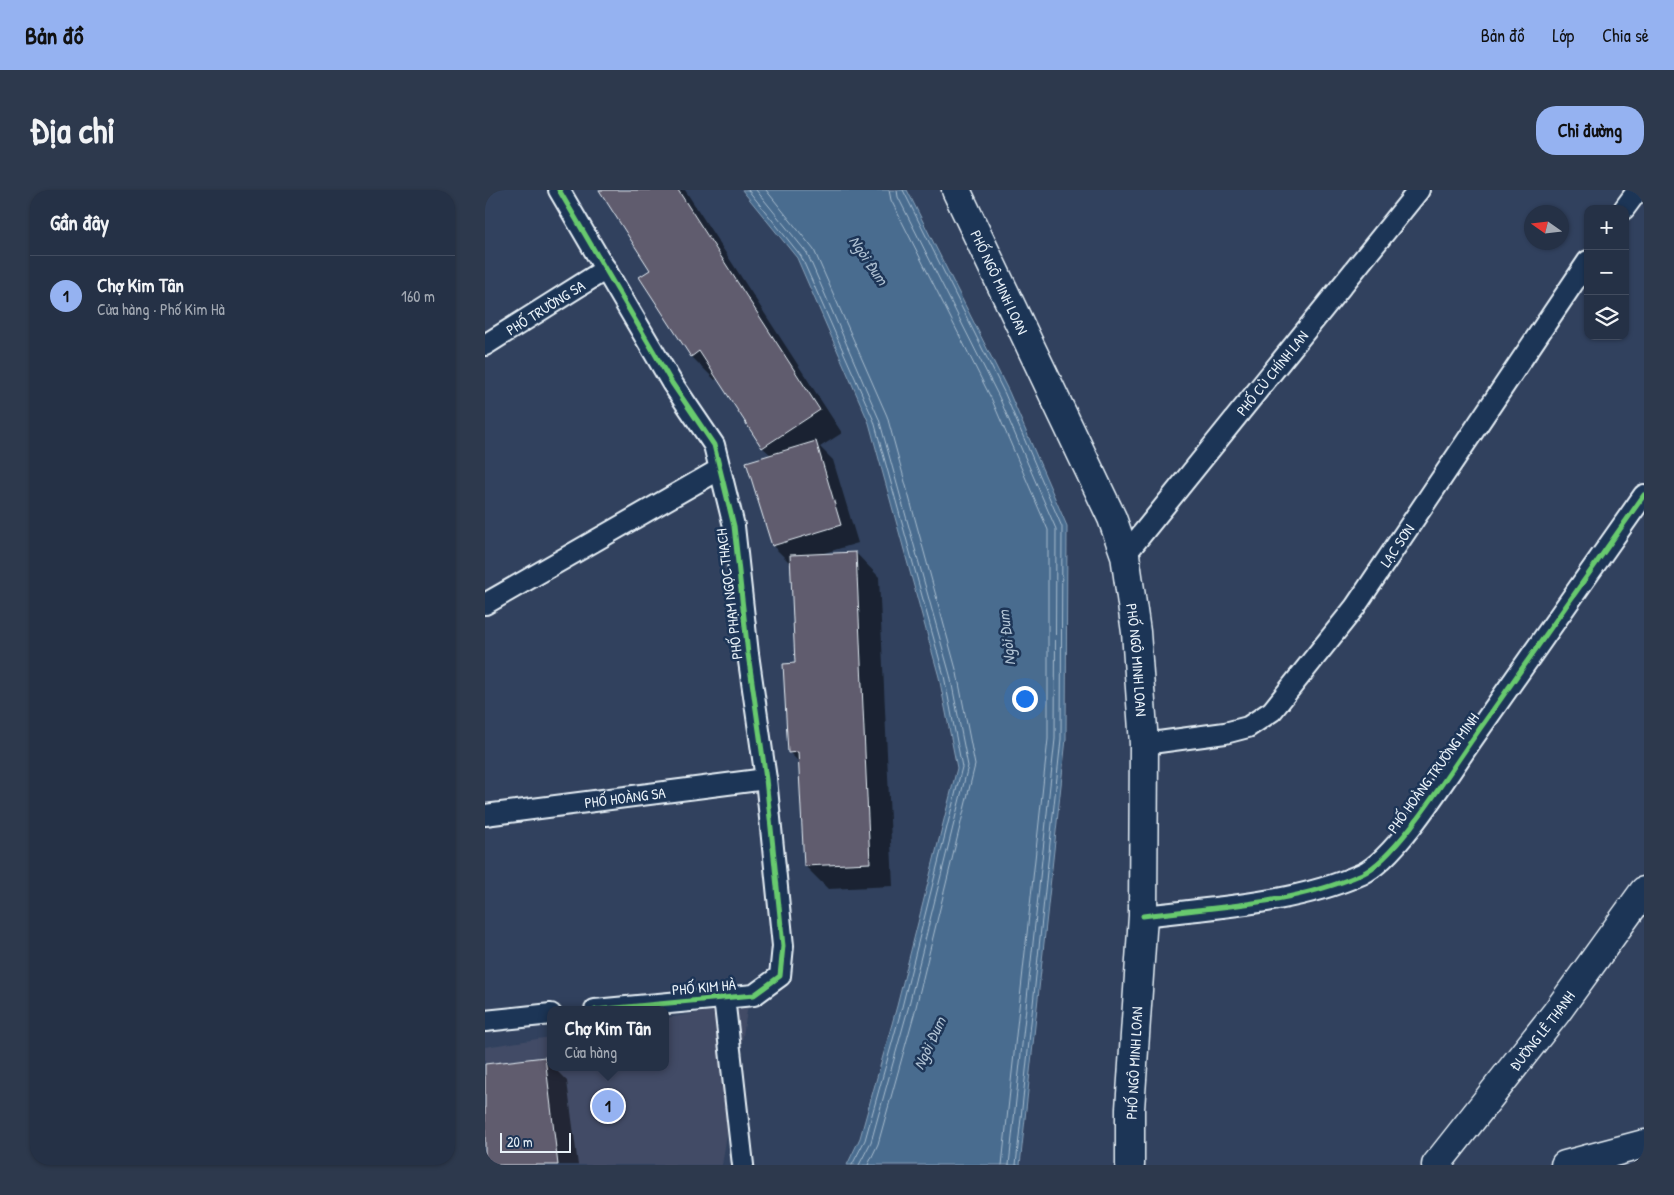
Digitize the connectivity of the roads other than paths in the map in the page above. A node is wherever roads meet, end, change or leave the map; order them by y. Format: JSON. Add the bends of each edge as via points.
{"nodes":[{"id":1,"x":559,"y":190,"type":"edge"},
{"id":2,"x":956,"y":190,"type":"edge"},
{"id":3,"x":1419,"y":190,"type":"edge"},
{"id":4,"x":1638,"y":190,"type":"edge"},
{"id":5,"x":1628,"y":205,"type":"edge"},
{"id":6,"x":1584,"y":267,"type":"edge"},
{"id":7,"x":606,"y":269,"type":"junction"},
{"id":8,"x":485,"y":345,"type":"edge"},
{"id":9,"x":720,"y":468,"type":"junction"},
{"id":10,"x":1644,"y":495,"type":"edge"},
{"id":11,"x":1125,"y":555,"type":"junction"},
{"id":12,"x":485,"y":604,"type":"edge"},
{"id":13,"x":1145,"y":744,"type":"junction"},
{"id":14,"x":767,"y":779,"type":"junction"},
{"id":15,"x":485,"y":815,"type":"edge"},
{"id":16,"x":1644,"y":891,"type":"edge"},
{"id":17,"x":1143,"y":916,"type":"junction"},
{"id":18,"x":754,"y":995,"type":"joint"},
{"id":19,"x":724,"y":997,"type":"junction"},
{"id":20,"x":635,"y":1006,"type":"edge"},
{"id":21,"x":547,"y":1014,"type":"edge"},
{"id":22,"x":485,"y":1021,"type":"edge"},
{"id":23,"x":1644,"y":1144,"type":"edge"},
{"id":24,"x":743,"y":1165,"type":"edge"},
{"id":25,"x":1130,"y":1165,"type":"edge"},
{"id":26,"x":1436,"y":1165,"type":"edge"},
{"id":27,"x":1565,"y":1165,"type":"edge"}],
"edges":[{"from":1,"to":7,"type":"street","name":"PHỐ PHẠM NGỌC THẠCH"},
{"from":2,"to":11,"type":"main road","name":"PHỐ NGÔ MINH LOAN","via":[[1112,518]]},
{"from":3,"to":11,"type":"street","name":"PHỐ CÙ CHÍNH LAN"},
{"from":4,"to":5,"type":"street"},
{"from":6,"to":13,"type":"street","name":"LẠC SƠN","via":[[1355,607],[1272,711],[1248,727],[1225,733]]},
{"from":7,"to":8,"type":"street","name":"PHỐ TRƯỜNG SA"},
{"from":7,"to":9,"type":"street","name":"PHỐ PHẠM NGỌC THẠCH","via":[[673,383],[714,445]]},
{"from":9,"to":12,"type":"street"},
{"from":9,"to":14,"type":"street","name":"PHỐ PHẠM NGỌC THẠCH","via":[[734,526],[748,654]]},
{"from":10,"to":17,"type":"street","name":"PHỐ HOÀNG TRƯỜNG MINH","via":[[1439,787],[1396,846],[1377,864],[1363,874],[1309,893]]},
{"from":11,"to":13,"type":"main road","name":"PHỐ NGÔ MINH LOAN","via":[[1136,632]]},
{"from":13,"to":17,"type":"main road","name":"PHỐ NGÔ MINH LOAN"},
{"from":14,"to":15,"type":"street","name":"PHỐ HOÀNG SA"},
{"from":14,"to":18,"type":"street","name":"PHỐ PHẠM NGỌC THẠCH","via":[[783,946],[780,976]]},
{"from":16,"to":26,"type":"main road","name":"ĐƯỜNG LÊ THANH","via":[[1556,1013]]},
{"from":17,"to":25,"type":"main road","name":"PHỐ NGÔ MINH LOAN","via":[[1130,1109]]},
{"from":18,"to":19,"type":"street","name":"PHỐ KIM HÀ"},
{"from":19,"to":20,"type":"street","name":"PHỐ KIM HÀ"},
{"from":19,"to":24,"type":"street"},
{"from":21,"to":22,"type":"street"},
{"from":23,"to":27,"type":"main road"}]}
